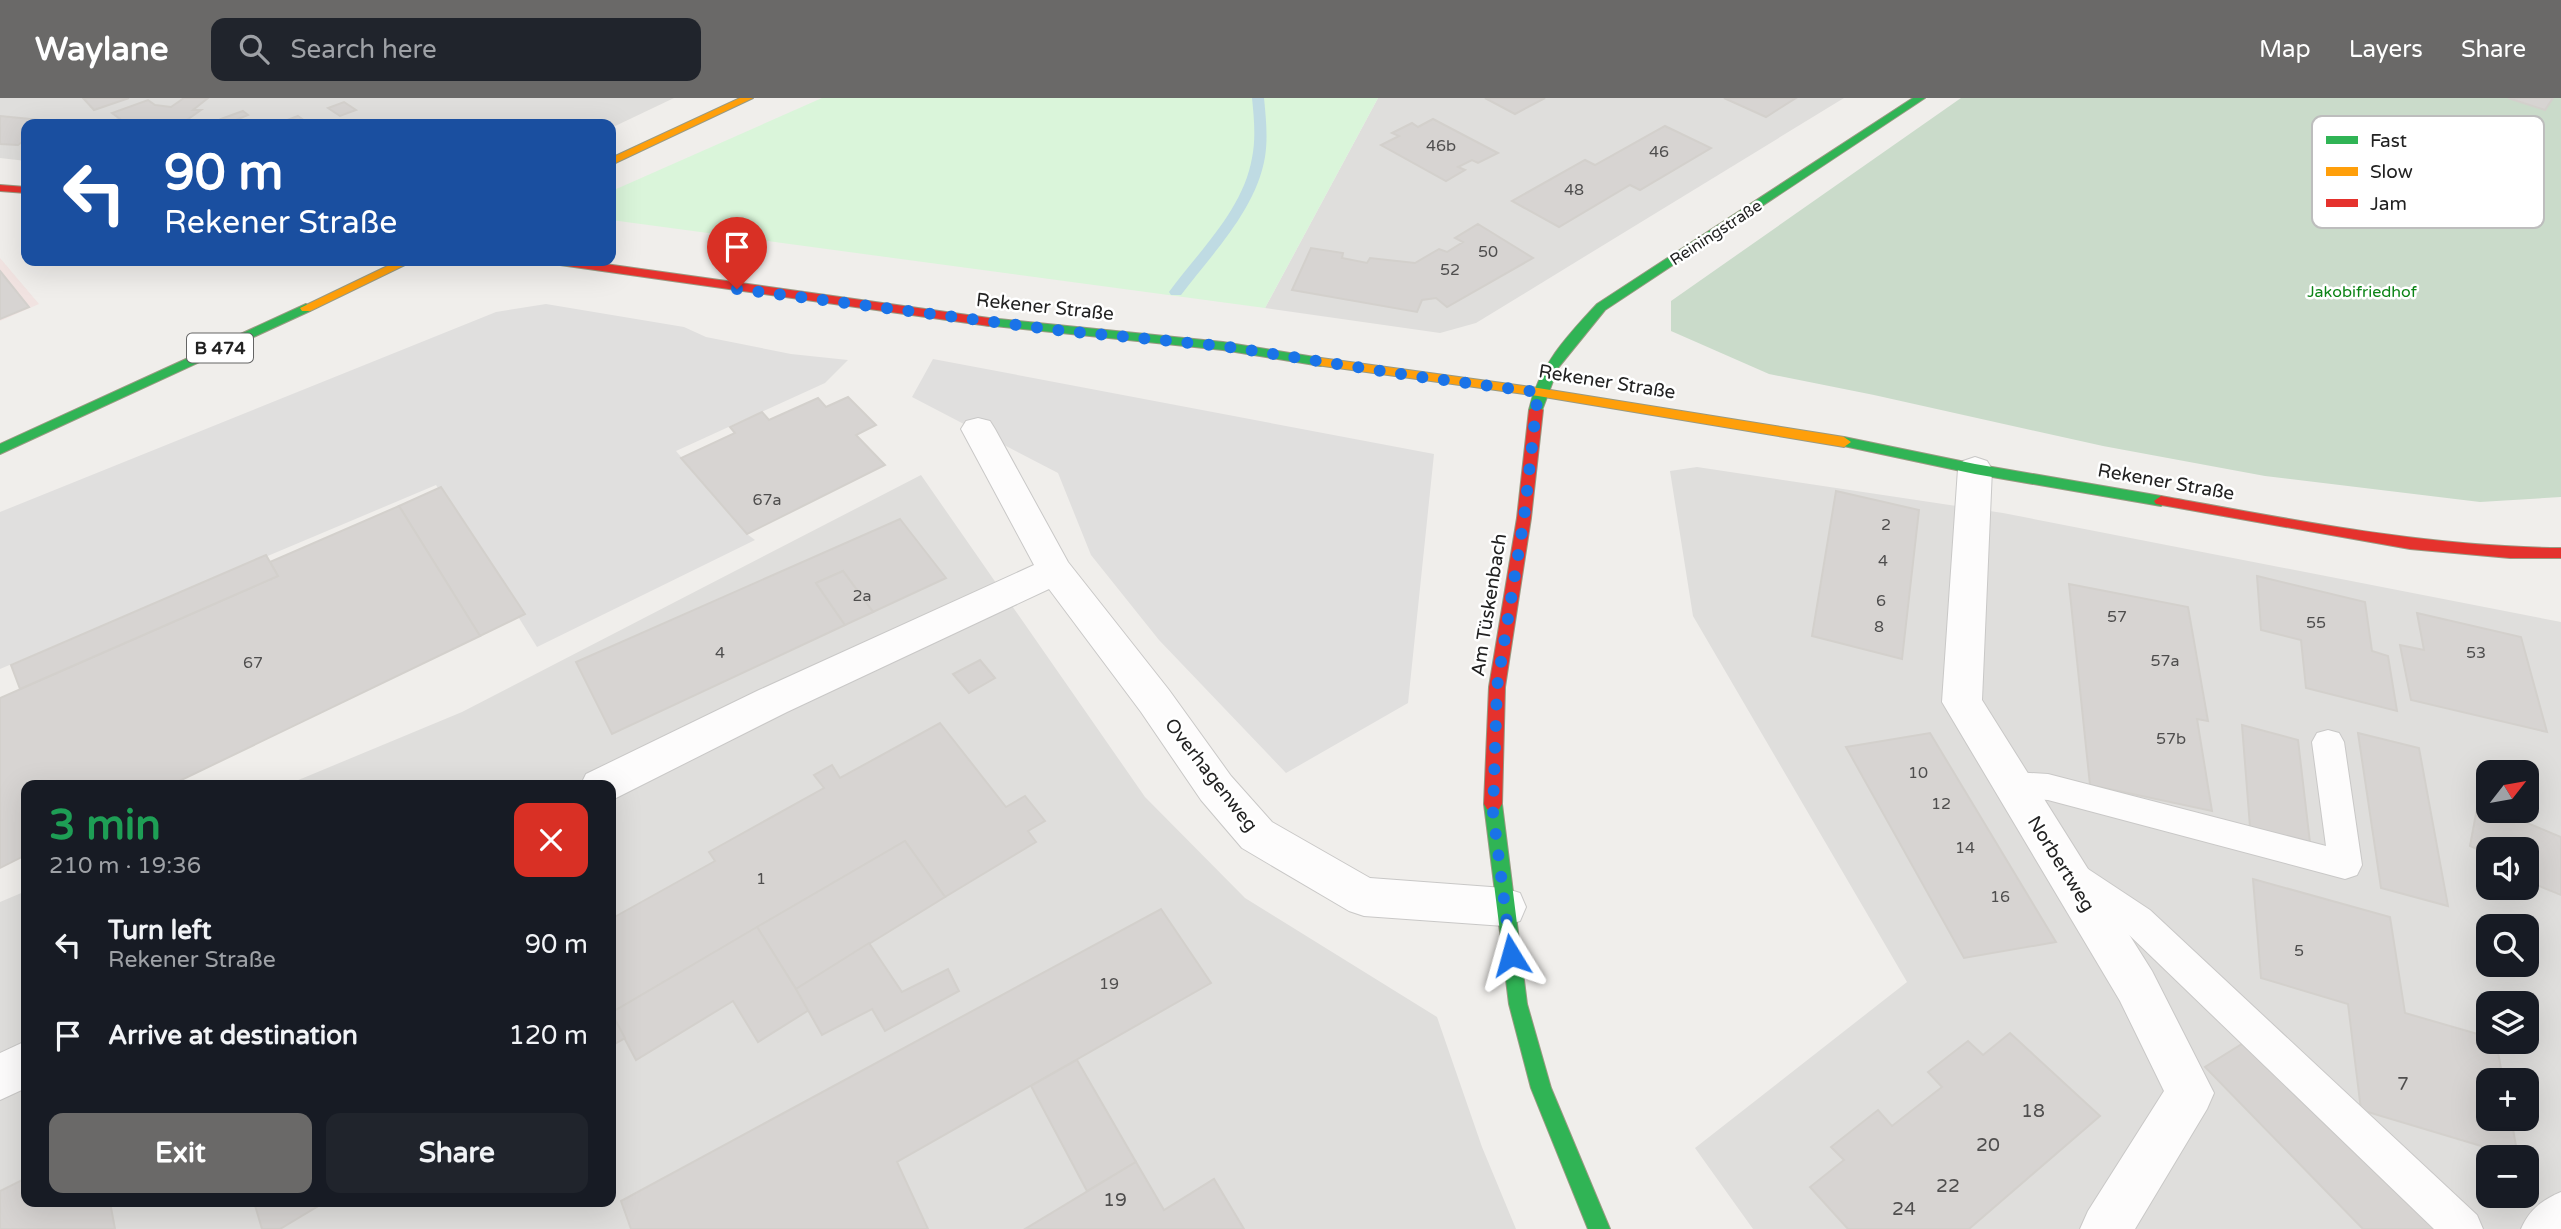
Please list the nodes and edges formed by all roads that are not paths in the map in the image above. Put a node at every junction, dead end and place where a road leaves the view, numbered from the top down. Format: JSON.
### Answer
{"nodes":[{"id":1,"x":748,"y":98,"type":"edge"},
{"id":2,"x":1920,"y":98,"type":"edge"},
{"id":3,"x":616,"y":160,"type":"edge"},
{"id":4,"x":0,"y":188,"type":"edge"},
{"id":5,"x":21,"y":190,"type":"edge"},
{"id":6,"x":396,"y":266,"type":"edge"},
{"id":7,"x":594,"y":266,"type":"edge"},
{"id":8,"x":1538,"y":392,"type":"junction"},
{"id":9,"x":978,"y":429,"type":"dead end"},
{"id":10,"x":0,"y":449,"type":"edge"},
{"id":11,"x":1975,"y":469,"type":"junction"},
{"id":12,"x":2561,"y":553,"type":"edge"},
{"id":13,"x":1055,"y":571,"type":"junction"},
{"id":14,"x":2328,"y":742,"type":"dead end"},
{"id":15,"x":613,"y":780,"type":"edge"},
{"id":16,"x":2012,"y":785,"type":"junction"},
{"id":17,"x":2067,"y":873,"type":"junction"},
{"id":18,"x":1504,"y":907,"type":"junction"},
{"id":19,"x":21,"y":1067,"type":"edge"},
{"id":20,"x":0,"y":1077,"type":"edge"},
{"id":21,"x":2561,"y":1212,"type":"edge"},
{"id":22,"x":1599,"y":1229,"type":"edge"},
{"id":23,"x":2106,"y":1229,"type":"edge"},
{"id":24,"x":2463,"y":1229,"type":"edge"},
{"id":25,"x":2541,"y":1229,"type":"edge"}],
"edges":[{"from":1,"to":3,"type":"street"},
{"from":2,"to":8,"type":"street","name":"Reiningstraße"},
{"from":4,"to":5,"type":"street"},
{"from":6,"to":10,"type":"street","number":"B 474"},
{"from":7,"to":8,"type":"street","name":"Rekener Straße"},
{"from":8,"to":11,"type":"street","name":"Rekener Straße"},
{"from":8,"to":18,"type":"street","name":"Am Tüskenbach"},
{"from":9,"to":13,"type":"street","name":"Overhagenweg"},
{"from":11,"to":12,"type":"street","name":"Rekener Straße"},
{"from":11,"to":16,"type":"street","name":"Norbertweg"},
{"from":13,"to":15,"type":"street"},
{"from":13,"to":18,"type":"street","name":"Overhagenweg"},
{"from":14,"to":16,"type":"lane"},
{"from":16,"to":17,"type":"street","name":"Norbertweg"},
{"from":17,"to":23,"type":"street","name":"Norbertweg"},
{"from":17,"to":24,"type":"lane"},
{"from":18,"to":22,"type":"street","name":"Am Tüskenbach"},
{"from":19,"to":20,"type":"street"},
{"from":21,"to":25,"type":"lane"}]}
